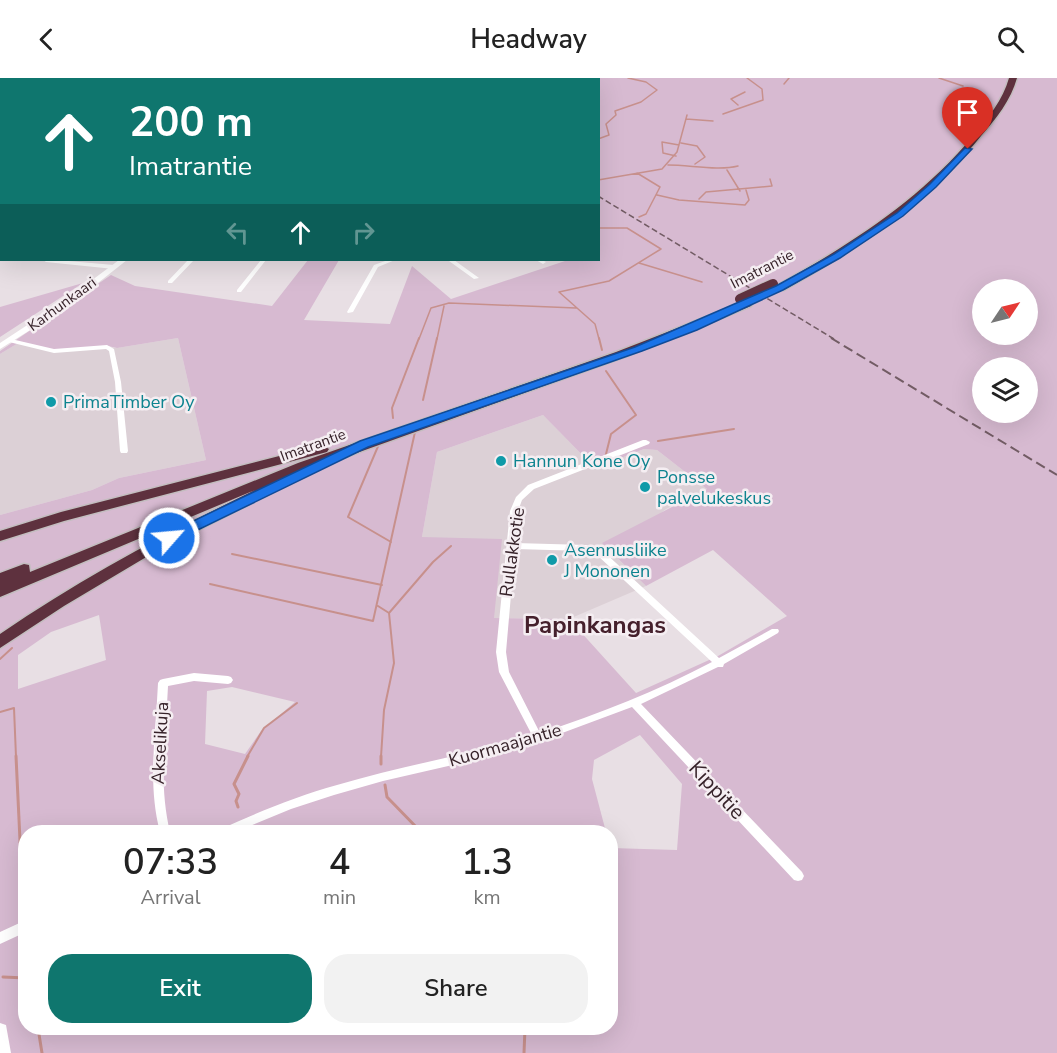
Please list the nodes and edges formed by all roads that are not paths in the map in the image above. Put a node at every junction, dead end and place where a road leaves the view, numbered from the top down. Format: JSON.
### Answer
{"nodes":[{"id":1,"x":1006,"y":78,"type":"edge"},
{"id":2,"x":1013,"y":78,"type":"edge"},
{"id":3,"x":73,"y":261,"type":"edge"},
{"id":4,"x":122,"y":261,"type":"edge"},
{"id":5,"x":189,"y":261,"type":"edge"},
{"id":6,"x":262,"y":261,"type":"edge"},
{"id":7,"x":389,"y":261,"type":"edge"},
{"id":8,"x":452,"y":261,"type":"edge"},
{"id":9,"x":114,"y":267,"type":"junction"},
{"id":10,"x":476,"y":278,"type":"dead end"},
{"id":11,"x":170,"y":282,"type":"dead end"},
{"id":12,"x":776,"y":286,"type":"junction"},
{"id":13,"x":239,"y":291,"type":"dead end"},
{"id":14,"x":744,"y":302,"type":"junction"},
{"id":15,"x":350,"y":312,"type":"dead end"},
{"id":16,"x":11,"y":341,"type":"junction"},
{"id":17,"x":0,"y":347,"type":"edge"},
{"id":18,"x":646,"y":442,"type":"dead end"},
{"id":19,"x":364,"y":444,"type":"junction"},
{"id":20,"x":322,"y":449,"type":"junction"},
{"id":21,"x":124,"y":451,"type":"dead end"},
{"id":22,"x":0,"y":536,"type":"edge"},
{"id":23,"x":510,"y":546,"type":"junction"},
{"id":24,"x":0,"y":579,"type":"edge"},
{"id":25,"x":0,"y":591,"type":"edge"},
{"id":26,"x":775,"y":632,"type":"dead end"},
{"id":27,"x":0,"y":642,"type":"edge"},
{"id":28,"x":720,"y":664,"type":"junction"},
{"id":29,"x":228,"y":680,"type":"dead end"},
{"id":30,"x":635,"y":704,"type":"junction"},
{"id":31,"x":538,"y":738,"type":"junction"},
{"id":32,"x":163,"y":825,"type":"edge"},
{"id":33,"x":242,"y":825,"type":"edge"},
{"id":34,"x":798,"y":876,"type":"dead end"},
{"id":35,"x":18,"y":930,"type":"edge"},
{"id":36,"x":0,"y":938,"type":"edge"},
{"id":37,"x":0,"y":1031,"type":"edge"},
{"id":38,"x":3,"y":1053,"type":"edge"}],
"edges":[{"from":1,"to":12,"type":"highway","name":"Imatrantie"},
{"from":2,"to":12,"type":"highway","name":"Imatrantie"},
{"from":3,"to":9,"type":"street"},
{"from":4,"to":9,"type":"street","name":"Karhunkaari"},
{"from":5,"to":11,"type":"street"},
{"from":6,"to":13,"type":"street"},
{"from":7,"to":15,"type":"street"},
{"from":8,"to":10,"type":"street"},
{"from":9,"to":16,"type":"street","name":"Karhunkaari"},
{"from":12,"to":14,"type":"highway","name":"Imatrantie"},
{"from":14,"to":19,"type":"highway","name":"Imatrantie"},
{"from":14,"to":20,"type":"highway","name":"Imatrantie"},
{"from":16,"to":17,"type":"street","name":"Karhunkaari"},
{"from":16,"to":21,"type":"street"},
{"from":18,"to":23,"type":"street","name":"Rullakkotie"},
{"from":19,"to":25,"type":"highway","name":"Imatrantie"},
{"from":19,"to":27,"type":"highway"},
{"from":20,"to":22,"type":"highway"},
{"from":20,"to":24,"type":"highway","name":"Imatrantie"},
{"from":23,"to":28,"type":"street"},
{"from":23,"to":31,"type":"street","name":"Rullakkotie"},
{"from":26,"to":28,"type":"street","name":"Kuormaajantie"},
{"from":28,"to":30,"type":"street","name":"Kuormaajantie"},
{"from":29,"to":32,"type":"street","name":"Akselikuja"},
{"from":30,"to":31,"type":"street","name":"Kuormaajantie"},
{"from":30,"to":34,"type":"street","name":"Kippitie"},
{"from":31,"to":33,"type":"street","name":"Kuormaajantie"},
{"from":35,"to":36,"type":"street"},
{"from":37,"to":38,"type":"street"}]}
